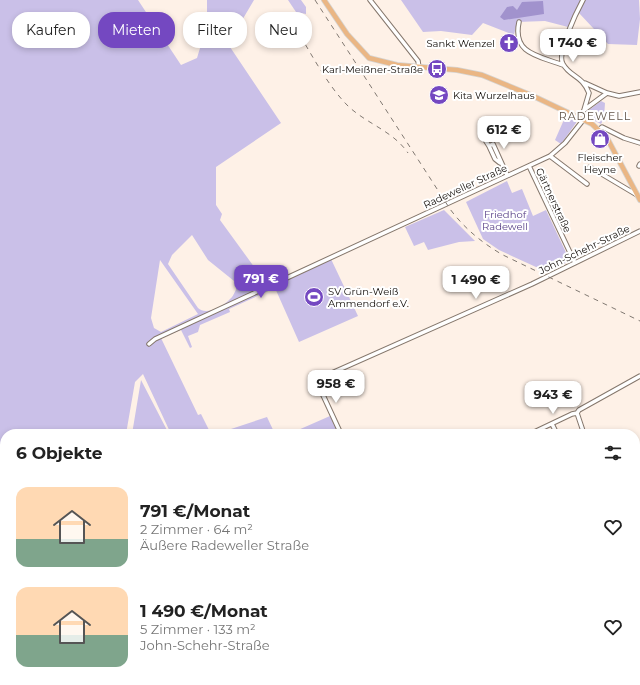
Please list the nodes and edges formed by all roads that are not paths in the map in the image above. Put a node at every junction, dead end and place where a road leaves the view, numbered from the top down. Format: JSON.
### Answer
{"nodes":[{"id":1,"x":324,"y":0,"type":"edge"},
{"id":2,"x":370,"y":0,"type":"edge"},
{"id":3,"x":583,"y":0,"type":"edge"},
{"id":4,"x":519,"y":22,"type":"dead end"},
{"id":5,"x":563,"y":65,"type":"junction"},
{"id":6,"x":419,"y":68,"type":"junction"},
{"id":7,"x":585,"y":83,"type":"junction"},
{"id":8,"x":640,"y":92,"type":"edge"},
{"id":9,"x":607,"y":93,"type":"junction"},
{"id":10,"x":584,"y":110,"type":"junction"},
{"id":11,"x":582,"y":118,"type":"junction"},
{"id":12,"x":599,"y":130,"type":"junction"},
{"id":13,"x":482,"y":135,"type":"dead end"},
{"id":14,"x":640,"y":142,"type":"edge"},
{"id":15,"x":550,"y":156,"type":"junction"},
{"id":16,"x":529,"y":166,"type":"junction"},
{"id":17,"x":590,"y":167,"type":"dead end"},
{"id":18,"x":507,"y":176,"type":"junction"},
{"id":19,"x":587,"y":184,"type":"dead end"},
{"id":20,"x":637,"y":195,"type":"junction"},
{"id":21,"x":640,"y":200,"type":"edge"},
{"id":22,"x":640,"y":231,"type":"edge"},
{"id":23,"x":575,"y":263,"type":"junction"},
{"id":24,"x":149,"y":344,"type":"dead end"},
{"id":25,"x":640,"y":376,"type":"edge"},
{"id":26,"x":577,"y":413,"type":"junction"},
{"id":27,"x":552,"y":424,"type":"junction"},
{"id":28,"x":339,"y":429,"type":"edge"},
{"id":29,"x":541,"y":429,"type":"edge"},
{"id":30,"x":554,"y":429,"type":"edge"},
{"id":31,"x":582,"y":429,"type":"edge"}],
"edges":[{"from":1,"to":6,"type":"main road"},
{"from":2,"to":6,"type":"street"},
{"from":3,"to":5,"type":"street"},
{"from":4,"to":5,"type":"street"},
{"from":5,"to":7,"type":"street"},
{"from":6,"to":11,"type":"main road"},
{"from":7,"to":9,"type":"street"},
{"from":7,"to":10,"type":"street"},
{"from":8,"to":9,"type":"street"},
{"from":9,"to":10,"type":"street"},
{"from":10,"to":11,"type":"street","name":"Radeweller Straße"},
{"from":11,"to":12,"type":"main road"},
{"from":11,"to":15,"type":"street","name":"Radeweller Straße"},
{"from":12,"to":14,"type":"street"},
{"from":12,"to":20,"type":"main road"},
{"from":13,"to":18,"type":"street"},
{"from":15,"to":16,"type":"street","name":"Radeweller Straße"},
{"from":15,"to":19,"type":"street"},
{"from":16,"to":18,"type":"street","name":"Radeweller Straße"},
{"from":16,"to":23,"type":"street","name":"Gärtnerstraße"},
{"from":17,"to":20,"type":"street"},
{"from":18,"to":24,"type":"street","name":"Radeweller Straße"},
{"from":20,"to":21,"type":"main road"},
{"from":22,"to":23,"type":"street","name":"John-Schehr-Straße"},
{"from":23,"to":28,"type":"street","name":"John-Schehr-Straße"},
{"from":25,"to":26,"type":"street"},
{"from":26,"to":27,"type":"street"},
{"from":26,"to":31,"type":"street"},
{"from":27,"to":29,"type":"street"},
{"from":27,"to":30,"type":"street"}]}
